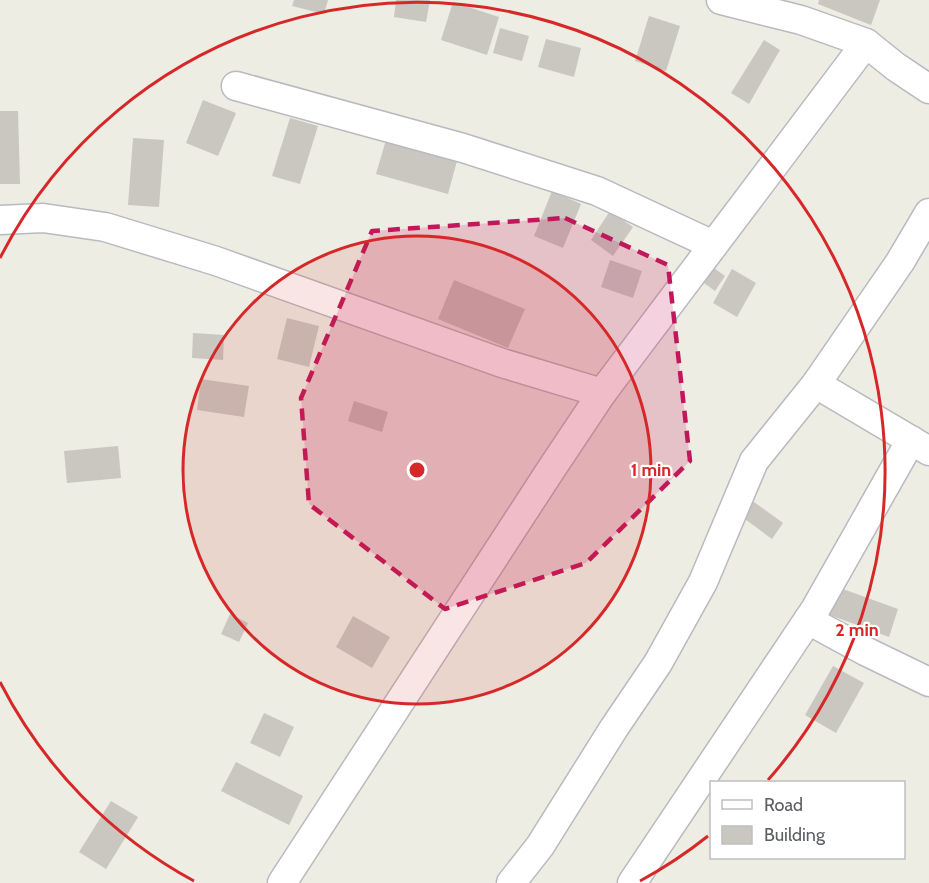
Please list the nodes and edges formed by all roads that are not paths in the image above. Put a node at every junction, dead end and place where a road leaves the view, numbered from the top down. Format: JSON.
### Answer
{"nodes":[{"id":1,"x":721,"y":0,"type":"edge"},
{"id":2,"x":866,"y":43,"type":"junction"},
{"id":3,"x":236,"y":86,"type":"dead end"},
{"id":4,"x":929,"y":89,"type":"edge"},
{"id":5,"x":929,"y":213,"type":"edge"},
{"id":6,"x":0,"y":220,"type":"edge"},
{"id":7,"x":713,"y":245,"type":"junction"},
{"id":8,"x":816,"y":384,"type":"junction"},
{"id":9,"x":602,"y":393,"type":"junction"},
{"id":10,"x":920,"y":445,"type":"edge"},
{"id":11,"x":808,"y":620,"type":"junction"},
{"id":12,"x":929,"y":682,"type":"edge"},
{"id":13,"x":282,"y":883,"type":"edge"},
{"id":14,"x":511,"y":883,"type":"edge"},
{"id":15,"x":632,"y":883,"type":"edge"}],
"edges":[{"from":1,"to":2,"type":"street"},
{"from":2,"to":4,"type":"street"},
{"from":2,"to":7,"type":"street"},
{"from":3,"to":7,"type":"street"},
{"from":5,"to":8,"type":"street"},
{"from":6,"to":9,"type":"street"},
{"from":7,"to":9,"type":"street"},
{"from":8,"to":10,"type":"street"},
{"from":8,"to":14,"type":"street"},
{"from":9,"to":13,"type":"street"},
{"from":10,"to":11,"type":"street"},
{"from":11,"to":12,"type":"street"},
{"from":11,"to":15,"type":"street"}]}
